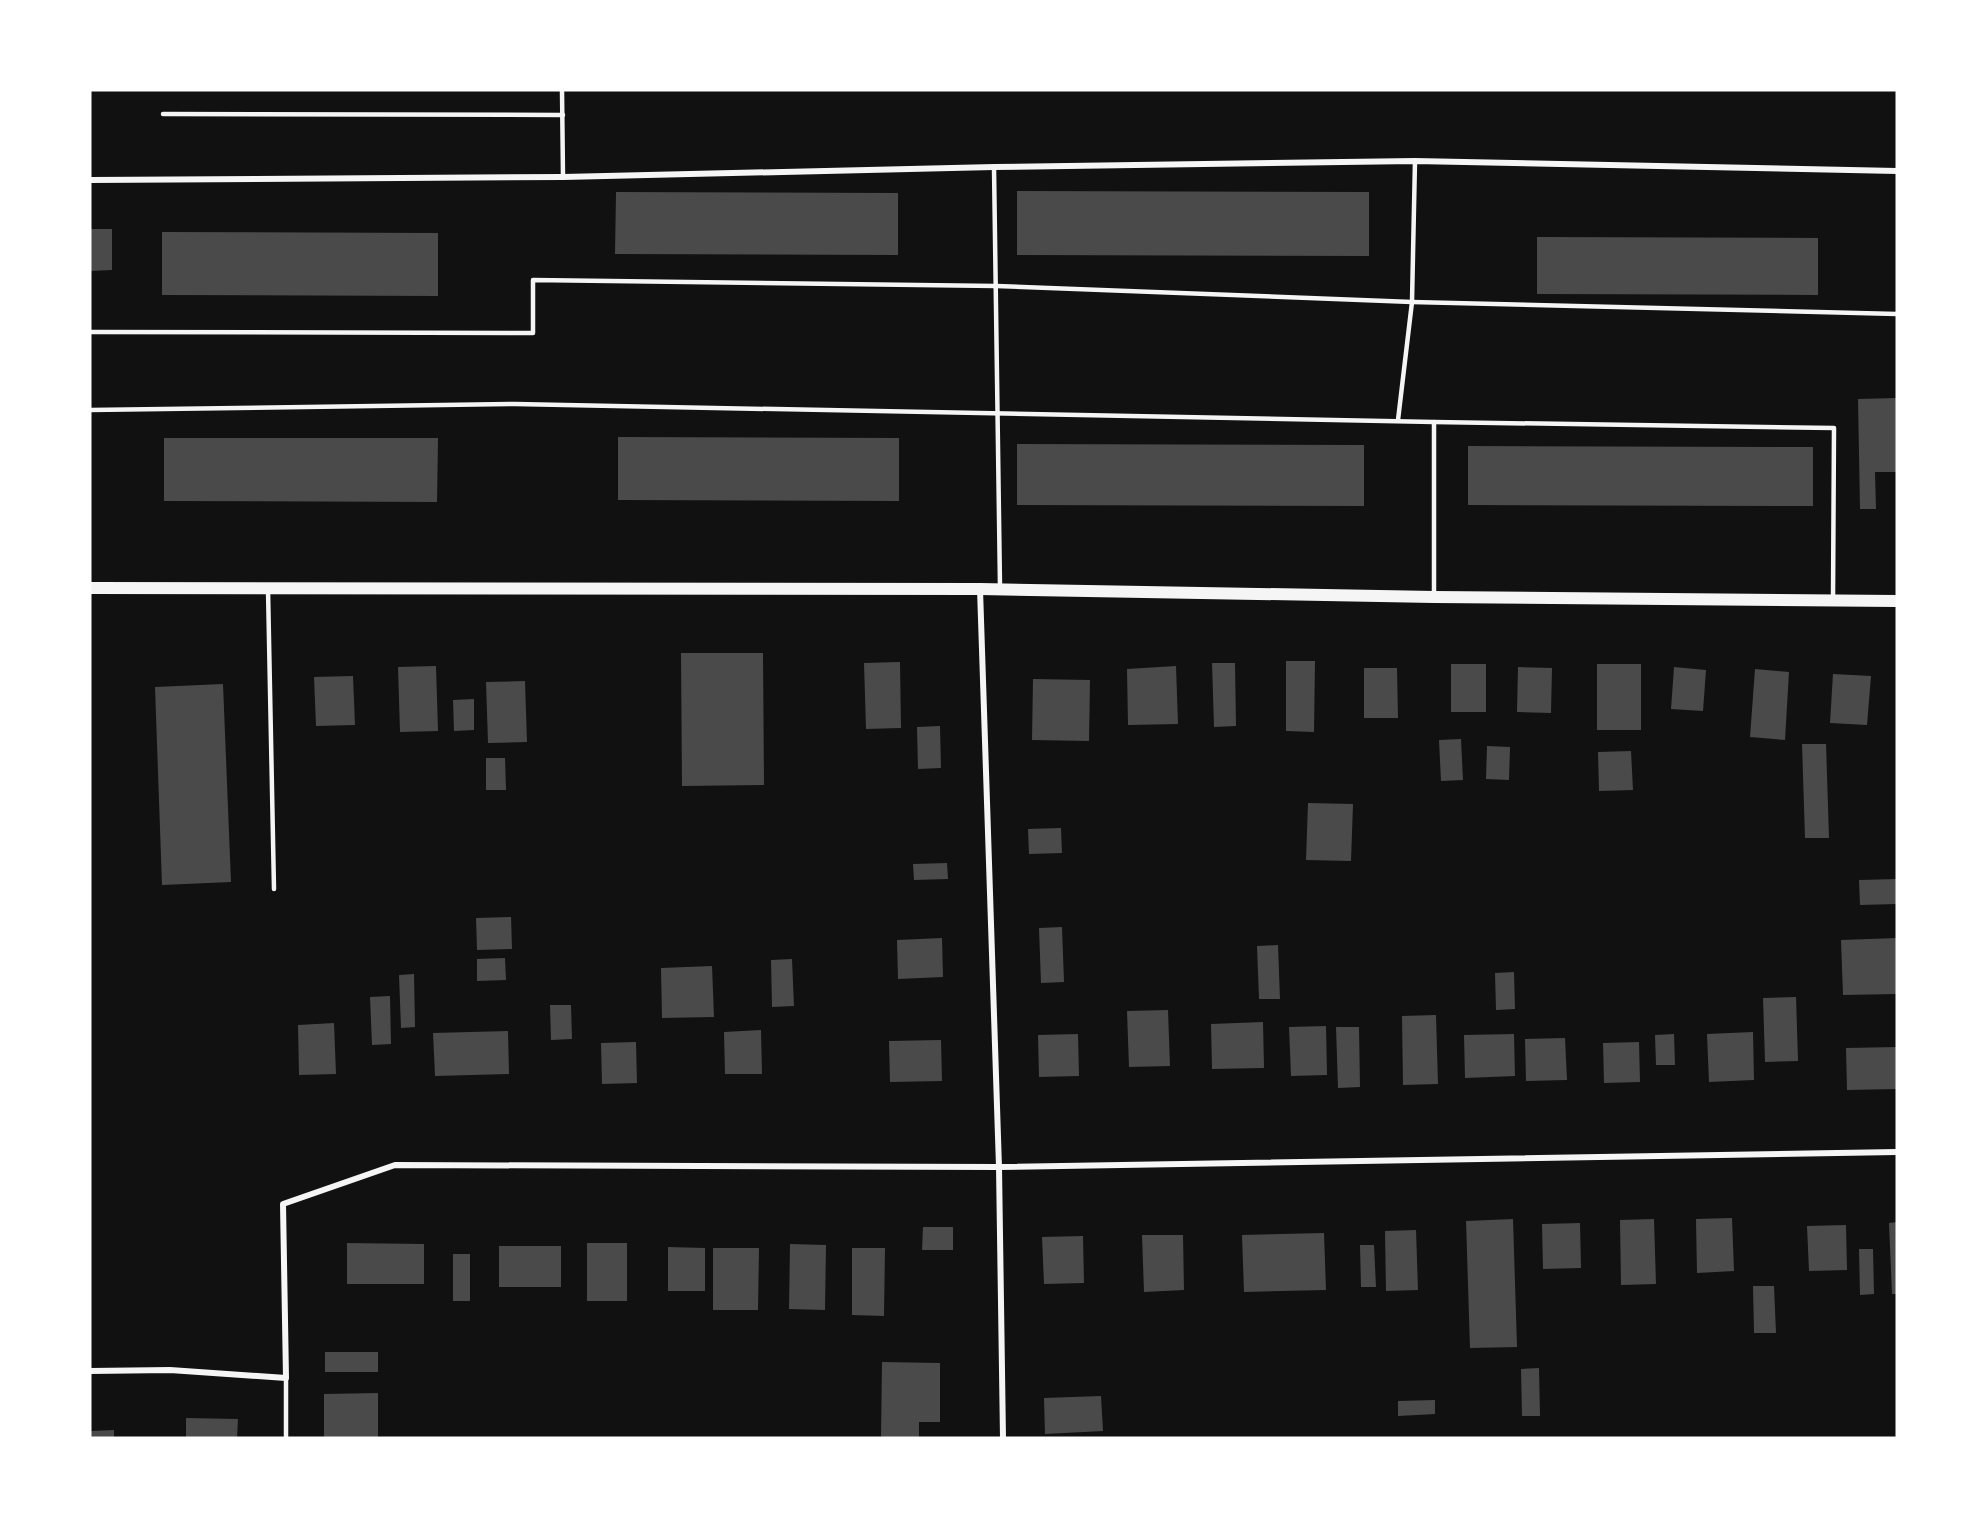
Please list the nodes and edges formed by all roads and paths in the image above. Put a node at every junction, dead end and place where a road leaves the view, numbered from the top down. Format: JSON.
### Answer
{"nodes":[{"id":1,"x":562,"y":90,"type":"edge"},
{"id":2,"x":163,"y":114,"type":"dead end"},
{"id":3,"x":563,"y":115,"type":"junction"},
{"id":4,"x":1415,"y":161,"type":"junction"},
{"id":5,"x":994,"y":167,"type":"junction"},
{"id":6,"x":1897,"y":171,"type":"edge"},
{"id":7,"x":563,"y":177,"type":"junction"},
{"id":8,"x":90,"y":180,"type":"edge"},
{"id":9,"x":996,"y":286,"type":"junction"},
{"id":10,"x":1412,"y":302,"type":"junction"},
{"id":11,"x":1897,"y":314,"type":"edge"},
{"id":12,"x":90,"y":332,"type":"edge"},
{"id":13,"x":90,"y":410,"type":"edge"},
{"id":14,"x":998,"y":413,"type":"junction"},
{"id":15,"x":1398,"y":420,"type":"junction"},
{"id":16,"x":1434,"y":422,"type":"junction"},
{"id":17,"x":90,"y":588,"type":"edge"},
{"id":18,"x":268,"y":588,"type":"junction"},
{"id":19,"x":980,"y":589,"type":"junction"},
{"id":20,"x":1000,"y":589,"type":"junction"},
{"id":21,"x":1434,"y":597,"type":"junction"},
{"id":22,"x":1833,"y":599,"type":"junction"},
{"id":23,"x":1897,"y":601,"type":"edge"},
{"id":24,"x":274,"y":889,"type":"dead end"},
{"id":25,"x":1897,"y":1152,"type":"edge"},
{"id":26,"x":999,"y":1167,"type":"junction"},
{"id":27,"x":90,"y":1371,"type":"edge"},
{"id":28,"x":286,"y":1378,"type":"junction"},
{"id":29,"x":286,"y":1438,"type":"edge"},
{"id":30,"x":1003,"y":1438,"type":"edge"}],
"edges":[{"from":1,"to":3,"type":"lane"},
{"from":2,"to":3,"type":"lane"},
{"from":3,"to":7,"type":"lane"},
{"from":4,"to":5,"type":"street"},
{"from":4,"to":6,"type":"street"},
{"from":4,"to":10,"type":"lane"},
{"from":5,"to":7,"type":"street"},
{"from":5,"to":9,"type":"lane"},
{"from":7,"to":8,"type":"street"},
{"from":9,"to":10,"type":"lane"},
{"from":9,"to":12,"type":"lane"},
{"from":9,"to":14,"type":"lane"},
{"from":10,"to":11,"type":"lane"},
{"from":10,"to":15,"type":"lane"},
{"from":13,"to":14,"type":"lane"},
{"from":14,"to":15,"type":"lane"},
{"from":14,"to":20,"type":"lane"},
{"from":15,"to":16,"type":"lane"},
{"from":16,"to":21,"type":"lane"},
{"from":16,"to":22,"type":"lane"},
{"from":17,"to":18,"type":"main road"},
{"from":18,"to":19,"type":"main road"},
{"from":18,"to":24,"type":"lane"},
{"from":19,"to":20,"type":"main road"},
{"from":19,"to":26,"type":"street"},
{"from":20,"to":21,"type":"main road"},
{"from":21,"to":22,"type":"main road"},
{"from":22,"to":23,"type":"main road"},
{"from":25,"to":26,"type":"street"},
{"from":26,"to":28,"type":"street"},
{"from":26,"to":30,"type":"street"},
{"from":27,"to":28,"type":"street"},
{"from":28,"to":29,"type":"lane"}]}
